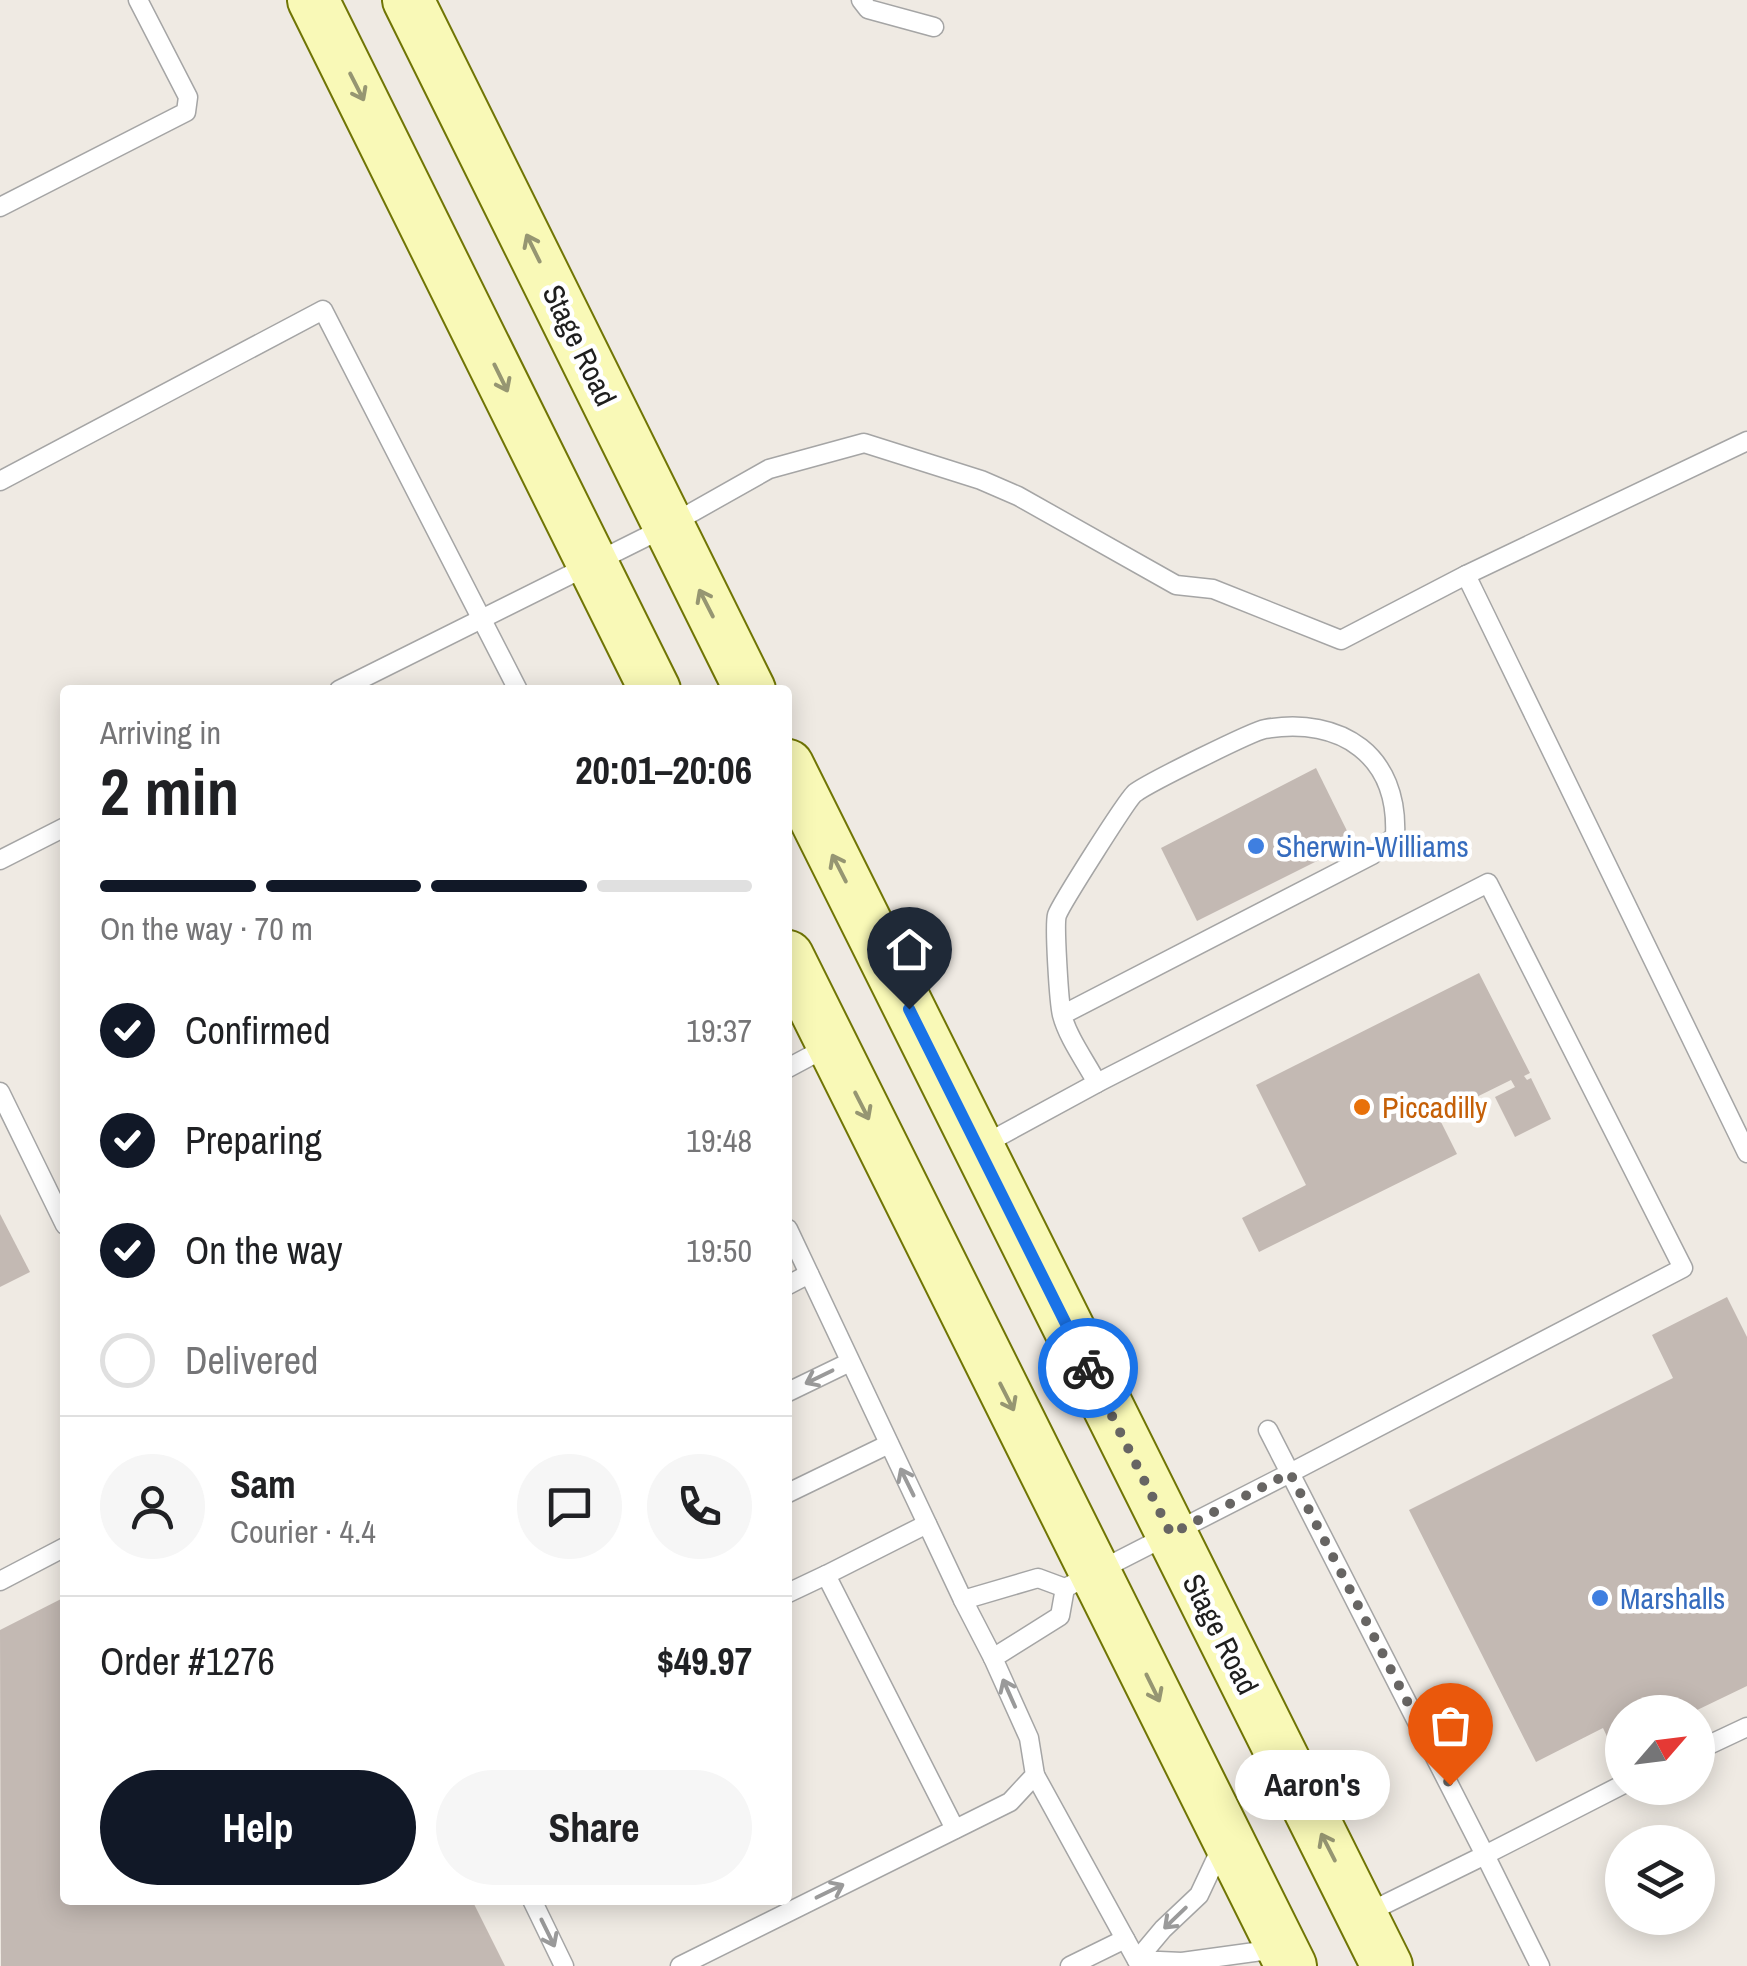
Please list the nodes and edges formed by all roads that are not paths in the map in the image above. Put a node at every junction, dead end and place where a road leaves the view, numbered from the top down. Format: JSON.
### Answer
{"nodes":[{"id":1,"x":138,"y":0,"type":"edge"},
{"id":2,"x":313,"y":0,"type":"edge"},
{"id":3,"x":408,"y":0,"type":"edge"},
{"id":4,"x":861,"y":0,"type":"edge"},
{"id":5,"x":934,"y":26,"type":"dead end"},
{"id":6,"x":3,"y":199,"type":"edge"},
{"id":7,"x":1747,"y":441,"type":"edge"},
{"id":8,"x":0,"y":481,"type":"edge"},
{"id":9,"x":668,"y":526,"type":"junction"},
{"id":10,"x":592,"y":564,"type":"junction"},
{"id":11,"x":1466,"y":575,"type":"junction"},
{"id":12,"x":482,"y":618,"type":"junction"},
{"id":13,"x":349,"y":685,"type":"edge"},
{"id":14,"x":516,"y":685,"type":"edge"},
{"id":15,"x":652,"y":685,"type":"edge"},
{"id":16,"x":748,"y":685,"type":"edge"},
{"id":17,"x":792,"y":774,"type":"edge"},
{"id":18,"x":60,"y":830,"type":"edge"},
{"id":19,"x":0,"y":860,"type":"edge"},
{"id":20,"x":792,"y":964,"type":"edge"},
{"id":21,"x":1062,"y":1015,"type":"junction"},
{"id":22,"x":832,"y":1045,"type":"junction"},
{"id":23,"x":792,"y":1066,"type":"edge"},
{"id":24,"x":1096,"y":1083,"type":"junction"},
{"id":25,"x":0,"y":1092,"type":"edge"},
{"id":26,"x":978,"y":1148,"type":"junction"},
{"id":27,"x":1747,"y":1153,"type":"edge"},
{"id":28,"x":60,"y":1216,"type":"edge"},
{"id":29,"x":792,"y":1238,"type":"edge"},
{"id":30,"x":809,"y":1274,"type":"junction"},
{"id":31,"x":792,"y":1283,"type":"edge"},
{"id":32,"x":850,"y":1362,"type":"junction"},
{"id":33,"x":792,"y":1390,"type":"edge"},
{"id":34,"x":1268,"y":1430,"type":"dead end"},
{"id":35,"x":889,"y":1444,"type":"junction"},
{"id":36,"x":1290,"y":1473,"type":"junction"},
{"id":37,"x":792,"y":1490,"type":"edge"},
{"id":38,"x":928,"y":1524,"type":"junction"},
{"id":39,"x":1171,"y":1534,"type":"junction"},
{"id":40,"x":60,"y":1549,"type":"edge"},
{"id":41,"x":826,"y":1575,"type":"junction"},
{"id":42,"x":0,"y":1580,"type":"edge"},
{"id":43,"x":1080,"y":1581,"type":"junction"},
{"id":44,"x":792,"y":1591,"type":"edge"},
{"id":45,"x":963,"y":1600,"type":"junction"},
{"id":46,"x":992,"y":1658,"type":"junction"},
{"id":47,"x":1747,"y":1726,"type":"edge"},
{"id":48,"x":1715,"y":1742,"type":"edge"},
{"id":49,"x":1036,"y":1775,"type":"junction"},
{"id":50,"x":1605,"y":1794,"type":"edge"},
{"id":51,"x":955,"y":1829,"type":"junction"},
{"id":52,"x":1226,"y":1837,"type":"junction"},
{"id":53,"x":1485,"y":1854,"type":"junction"},
{"id":54,"x":534,"y":1905,"type":"edge"},
{"id":55,"x":1362,"y":1916,"type":"junction"},
{"id":56,"x":1126,"y":1939,"type":"junction"},
{"id":57,"x":1287,"y":1957,"type":"edge"},
{"id":58,"x":1138,"y":1963,"type":"edge"},
{"id":59,"x":564,"y":1966,"type":"edge"},
{"id":60,"x":680,"y":1966,"type":"edge"},
{"id":61,"x":1070,"y":1966,"type":"edge"},
{"id":62,"x":1387,"y":1966,"type":"edge"},
{"id":63,"x":1540,"y":1966,"type":"edge"}],
"edges":[{"from":1,"to":6,"type":"lane"},
{"from":2,"to":10,"type":"main road","one_way":true},
{"from":9,"to":3,"type":"main road","name":"Stage Road","one_way":true},
{"from":4,"to":5,"type":"lane"},
{"from":7,"to":11,"type":"lane"},
{"from":8,"to":12,"type":"lane"},
{"from":9,"to":10,"type":"lane"},
{"from":9,"to":11,"type":"lane"},
{"from":16,"to":9,"type":"main road","name":"Stage Road","one_way":true},
{"from":10,"to":12,"type":"lane"},
{"from":10,"to":15,"type":"main road"},
{"from":11,"to":27,"type":"lane"},
{"from":12,"to":13,"type":"lane"},
{"from":12,"to":14,"type":"lane"},
{"from":26,"to":17,"type":"main road","name":"Stage Road","one_way":true},
{"from":18,"to":19,"type":"lane"},
{"from":20,"to":22,"type":"main road"},
{"from":21,"to":21,"type":"lane"},
{"from":21,"to":24,"type":"lane"},
{"from":22,"to":23,"type":"lane"},
{"from":22,"to":43,"type":"main road","one_way":true},
{"from":24,"to":26,"type":"lane"},
{"from":24,"to":36,"type":"lane"},
{"from":25,"to":28,"type":"lane"},
{"from":26,"to":39,"type":"main road","name":"Stage Road"},
{"from":29,"to":30,"type":"lane"},
{"from":30,"to":31,"type":"lane"},
{"from":30,"to":32,"type":"lane"},
{"from":32,"to":33,"type":"lane","one_way":true},
{"from":32,"to":35,"type":"lane"},
{"from":34,"to":36,"type":"lane"},
{"from":35,"to":37,"type":"lane"},
{"from":38,"to":35,"type":"lane","one_way":true},
{"from":36,"to":39,"type":"lane"},
{"from":36,"to":53,"type":"lane"},
{"from":38,"to":41,"type":"lane"},
{"from":38,"to":45,"type":"lane"},
{"from":39,"to":43,"type":"lane"},
{"from":55,"to":39,"type":"main road","name":"Stage Road","one_way":true},
{"from":40,"to":42,"type":"lane"},
{"from":41,"to":44,"type":"lane"},
{"from":41,"to":51,"type":"lane"},
{"from":43,"to":45,"type":"lane"},
{"from":43,"to":46,"type":"lane"},
{"from":43,"to":52,"type":"main road","one_way":true},
{"from":45,"to":46,"type":"lane"},
{"from":49,"to":46,"type":"lane","one_way":true},
{"from":47,"to":48,"type":"lane"},
{"from":49,"to":51,"type":"lane"},
{"from":49,"to":56,"type":"lane"},
{"from":50,"to":53,"type":"lane"},
{"from":60,"to":51,"type":"lane","one_way":true},
{"from":52,"to":57,"type":"main road"},
{"from":52,"to":58,"type":"lane","one_way":true},
{"from":53,"to":55,"type":"lane"},
{"from":53,"to":63,"type":"lane"},
{"from":54,"to":59,"type":"lane","one_way":true},
{"from":55,"to":62,"type":"main road","name":"Stage Road"},
{"from":56,"to":58,"type":"lane"},
{"from":56,"to":61,"type":"lane"},
{"from":57,"to":58,"type":"lane"}]}
